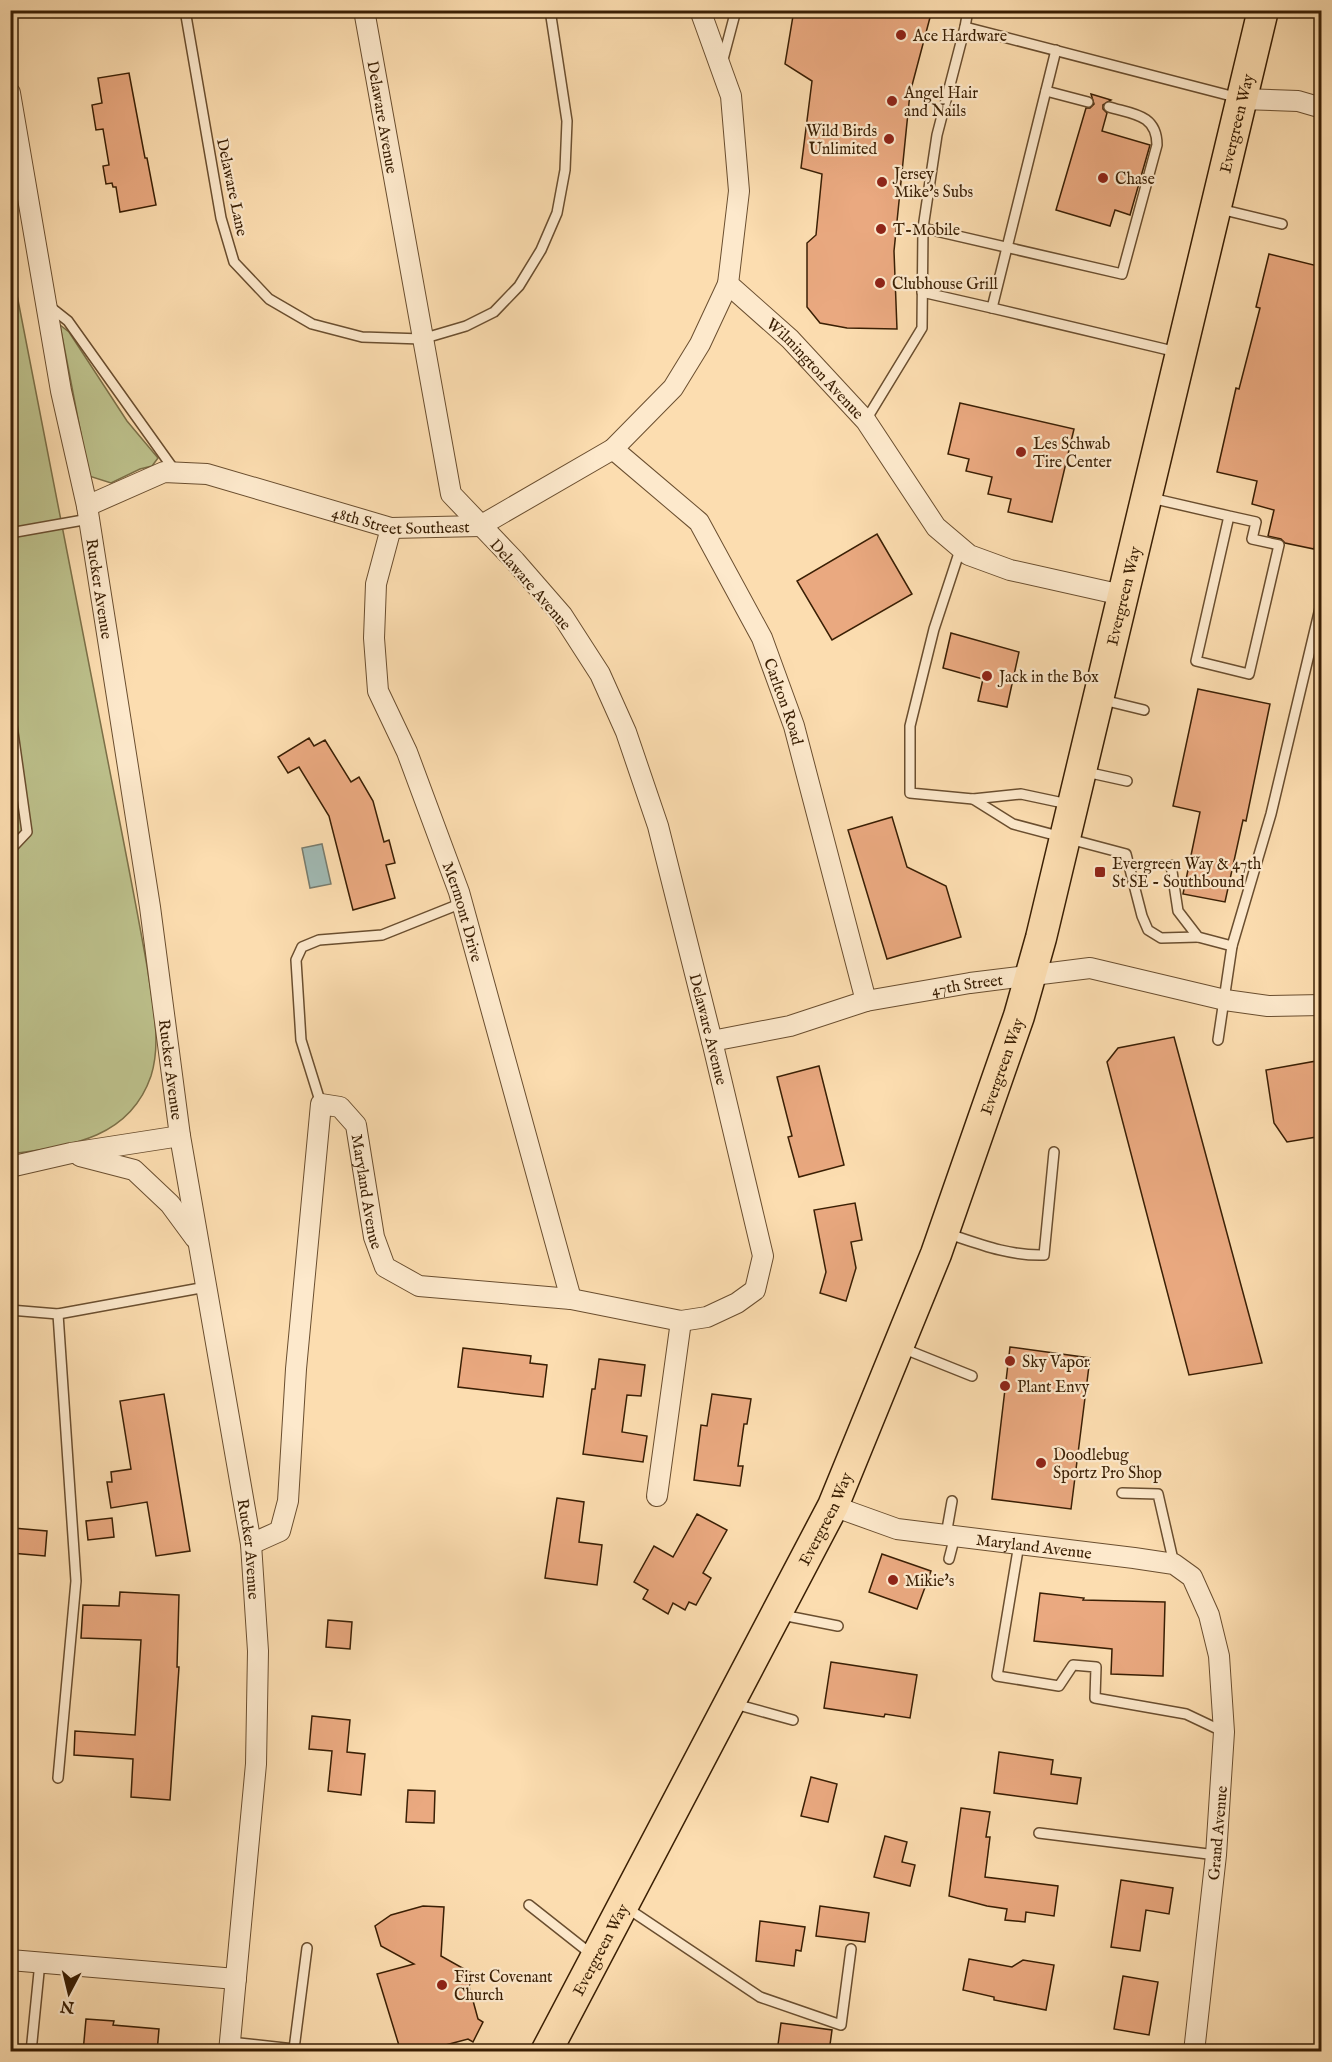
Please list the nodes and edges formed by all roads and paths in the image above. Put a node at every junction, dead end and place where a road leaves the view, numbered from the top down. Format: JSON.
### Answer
{"nodes":[{"id":1,"x":185,"y":10,"type":"edge"},
{"id":2,"x":364,"y":10,"type":"edge"},
{"id":3,"x":550,"y":10,"type":"edge"},
{"id":4,"x":700,"y":10,"type":"edge"},
{"id":5,"x":736,"y":10,"type":"edge"},
{"id":6,"x":968,"y":10,"type":"edge"},
{"id":7,"x":1263,"y":10,"type":"edge"},
{"id":8,"x":965,"y":27,"type":"junction"},
{"id":9,"x":1056,"y":50,"type":"junction"},
{"id":10,"x":721,"y":68,"type":"junction"},
{"id":11,"x":1046,"y":91,"type":"junction"},
{"id":12,"x":10,"y":93,"type":"edge"},
{"id":13,"x":1241,"y":99,"type":"junction"},
{"id":14,"x":1088,"y":102,"type":"dead end"},
{"id":15,"x":1109,"y":107,"type":"dead end"},
{"id":16,"x":1322,"y":108,"type":"edge"},
{"id":17,"x":1215,"y":207,"type":"junction"},
{"id":18,"x":1282,"y":224,"type":"dead end"},
{"id":19,"x":923,"y":228,"type":"junction"},
{"id":20,"x":1007,"y":248,"type":"junction"},
{"id":21,"x":728,"y":284,"type":"junction"},
{"id":22,"x":922,"y":292,"type":"junction"},
{"id":23,"x":46,"y":303,"type":"junction"},
{"id":24,"x":992,"y":308,"type":"junction"},
{"id":25,"x":422,"y":339,"type":"junction"},
{"id":26,"x":1180,"y":353,"type":"junction"},
{"id":27,"x":866,"y":421,"type":"junction"},
{"id":28,"x":613,"y":449,"type":"junction"},
{"id":29,"x":177,"y":473,"type":"junction"},
{"id":30,"x":1146,"y":497,"type":"junction"},
{"id":31,"x":88,"y":513,"type":"junction"},
{"id":32,"x":1229,"y":516,"type":"junction"},
{"id":33,"x":480,"y":526,"type":"junction"},
{"id":34,"x":391,"y":528,"type":"junction"},
{"id":35,"x":10,"y":533,"type":"edge"},
{"id":36,"x":961,"y":547,"type":"junction"},
{"id":37,"x":1122,"y":595,"type":"junction"},
{"id":38,"x":1322,"y":600,"type":"edge"},
{"id":39,"x":1098,"y":698,"type":"junction"},
{"id":40,"x":1144,"y":710,"type":"dead end"},
{"id":41,"x":10,"y":711,"type":"edge"},
{"id":42,"x":1080,"y":771,"type":"junction"},
{"id":43,"x":1127,"y":782,"type":"dead end"},
{"id":44,"x":974,"y":799,"type":"junction"},
{"id":45,"x":1072,"y":804,"type":"junction"},
{"id":46,"x":1064,"y":839,"type":"junction"},
{"id":47,"x":10,"y":850,"type":"edge"},
{"id":48,"x":1171,"y":865,"type":"dead end"},
{"id":49,"x":462,"y":903,"type":"junction"},
{"id":50,"x":1198,"y":937,"type":"junction"},
{"id":51,"x":1232,"y":946,"type":"junction"},
{"id":52,"x":1030,"y":976,"type":"junction"},
{"id":53,"x":1225,"y":1000,"type":"junction"},
{"id":54,"x":866,"y":1002,"type":"junction"},
{"id":55,"x":1322,"y":1005,"type":"edge"},
{"id":56,"x":1218,"y":1040,"type":"dead end"},
{"id":57,"x":712,"y":1041,"type":"junction"},
{"id":58,"x":321,"y":1104,"type":"junction"},
{"id":59,"x":180,"y":1136,"type":"junction"},
{"id":60,"x":1054,"y":1152,"type":"dead end"},
{"id":61,"x":71,"y":1153,"type":"junction"},
{"id":62,"x":10,"y":1167,"type":"edge"},
{"id":63,"x":944,"y":1232,"type":"junction"},
{"id":64,"x":198,"y":1242,"type":"junction"},
{"id":65,"x":763,"y":1256,"type":"joint"},
{"id":66,"x":206,"y":1287,"type":"junction"},
{"id":67,"x":571,"y":1299,"type":"junction"},
{"id":68,"x":10,"y":1310,"type":"edge"},
{"id":69,"x":58,"y":1314,"type":"junction"},
{"id":70,"x":681,"y":1321,"type":"junction"},
{"id":71,"x":899,"y":1346,"type":"junction"},
{"id":72,"x":972,"y":1376,"type":"dead end"},
{"id":73,"x":1122,"y":1493,"type":"dead end"},
{"id":74,"x":657,"y":1496,"type":"dead end"},
{"id":75,"x":952,"y":1501,"type":"dead end"},
{"id":76,"x":833,"y":1506,"type":"junction"},
{"id":77,"x":951,"y":1536,"type":"junction"},
{"id":78,"x":251,"y":1544,"type":"junction"},
{"id":79,"x":1019,"y":1544,"type":"junction"},
{"id":80,"x":949,"y":1559,"type":"dead end"},
{"id":81,"x":1174,"y":1564,"type":"junction"},
{"id":82,"x":777,"y":1614,"type":"junction"},
{"id":83,"x":838,"y":1626,"type":"dead end"},
{"id":84,"x":730,"y":1702,"type":"junction"},
{"id":85,"x":793,"y":1720,"type":"dead end"},
{"id":86,"x":1224,"y":1732,"type":"junction"},
{"id":87,"x":58,"y":1778,"type":"dead end"},
{"id":88,"x":1039,"y":1833,"type":"dead end"},
{"id":89,"x":1216,"y":1855,"type":"junction"},
{"id":90,"x":529,"y":1905,"type":"dead end"},
{"id":91,"x":622,"y":1905,"type":"junction"},
{"id":92,"x":307,"y":1948,"type":"dead end"},
{"id":93,"x":851,"y":1949,"type":"dead end"},
{"id":94,"x":595,"y":1958,"type":"junction"},
{"id":95,"x":10,"y":1960,"type":"edge"},
{"id":96,"x":40,"y":1962,"type":"junction"},
{"id":97,"x":236,"y":1979,"type":"junction"},
{"id":98,"x":230,"y":2047,"type":"edge"},
{"id":99,"x":1056,"y":2050,"type":"dead end"},
{"id":100,"x":31,"y":2052,"type":"edge"},
{"id":101,"x":546,"y":2052,"type":"edge"},
{"id":102,"x":1067,"y":2052,"type":"edge"},
{"id":103,"x":1194,"y":2052,"type":"edge"}],
"edges":[{"from":1,"to":25,"type":"lane","name":"Delaware Lane"},
{"from":2,"to":25,"type":"street","name":"Delaware Avenue"},
{"from":3,"to":25,"type":"lane","name":"Delaware Lane"},
{"from":4,"to":10,"type":"street"},
{"from":5,"to":10,"type":"lane"},
{"from":6,"to":8,"type":"lane"},
{"from":7,"to":13,"type":"main road","name":"Evergreen Way"},
{"from":8,"to":9,"type":"lane"},
{"from":8,"to":19,"type":"lane"},
{"from":9,"to":11,"type":"lane"},
{"from":9,"to":13,"type":"lane"},
{"from":10,"to":21,"type":"street"},
{"from":11,"to":14,"type":"lane"},
{"from":11,"to":20,"type":"lane"},
{"from":12,"to":23,"type":"street","name":"Rucker Avenue"},
{"from":13,"to":16,"type":"street"},
{"from":13,"to":17,"type":"main road","name":"Evergreen Way"},
{"from":15,"to":20,"type":"lane"},
{"from":17,"to":18,"type":"lane"},
{"from":17,"to":26,"type":"main road","name":"Evergreen Way"},
{"from":19,"to":20,"type":"lane"},
{"from":19,"to":22,"type":"lane"},
{"from":20,"to":24,"type":"lane"},
{"from":21,"to":27,"type":"street","name":"Wilmington Avenue"},
{"from":21,"to":28,"type":"street","name":"48th Street Southeast"},
{"from":22,"to":24,"type":"lane"},
{"from":22,"to":27,"type":"lane"},
{"from":23,"to":29,"type":"lane"},
{"from":23,"to":31,"type":"street","name":"Rucker Avenue"},
{"from":24,"to":26,"type":"lane"},
{"from":25,"to":33,"type":"street","name":"Delaware Avenue"},
{"from":26,"to":30,"type":"main road","name":"Evergreen Way"},
{"from":27,"to":36,"type":"street","name":"Wilmington Avenue"},
{"from":28,"to":33,"type":"street","name":"48th Street Southeast"},
{"from":28,"to":54,"type":"street","name":"Carlton Road"},
{"from":29,"to":31,"type":"street","name":"48th Street Southeast"},
{"from":29,"to":34,"type":"street","name":"48th Street Southeast"},
{"from":30,"to":32,"type":"lane"},
{"from":30,"to":37,"type":"main road","name":"Evergreen Way"},
{"from":31,"to":35,"type":"lane"},
{"from":31,"to":59,"type":"street","name":"Rucker Avenue"},
{"from":32,"to":32,"type":"lane"},
{"from":33,"to":34,"type":"street","name":"48th Street Southeast"},
{"from":33,"to":57,"type":"street","name":"Delaware Avenue"},
{"from":34,"to":49,"type":"street","name":"Mermont Drive"},
{"from":36,"to":37,"type":"street","name":"Wilmington Avenue"},
{"from":36,"to":44,"type":"lane"},
{"from":37,"to":39,"type":"main road","name":"Evergreen Way"},
{"from":38,"to":51,"type":"lane"},
{"from":39,"to":40,"type":"lane"},
{"from":39,"to":42,"type":"main road","name":"Evergreen Way"},
{"from":41,"to":47,"type":"lane"},
{"from":42,"to":43,"type":"lane"},
{"from":42,"to":45,"type":"main road","name":"Evergreen Way"},
{"from":44,"to":45,"type":"lane"},
{"from":44,"to":46,"type":"lane"},
{"from":45,"to":46,"type":"main road","name":"Evergreen Way"},
{"from":46,"to":50,"type":"lane"},
{"from":46,"to":52,"type":"main road","name":"Evergreen Way"},
{"from":48,"to":50,"type":"lane"},
{"from":49,"to":58,"type":"lane"},
{"from":49,"to":67,"type":"street","name":"Mermont Drive"},
{"from":50,"to":51,"type":"lane"},
{"from":51,"to":53,"type":"lane"},
{"from":52,"to":53,"type":"street","name":"47th Street"},
{"from":52,"to":54,"type":"street","name":"47th Street"},
{"from":52,"to":63,"type":"main road","name":"Evergreen Way"},
{"from":53,"to":55,"type":"street","name":"47th Street"},
{"from":53,"to":56,"type":"lane"},
{"from":54,"to":57,"type":"street","name":"47th Street"},
{"from":57,"to":65,"type":"street","name":"Delaware Avenue"},
{"from":58,"to":67,"type":"street","name":"Maryland Avenue"},
{"from":58,"to":78,"type":"street"},
{"from":59,"to":61,"type":"street"},
{"from":59,"to":64,"type":"street","name":"Rucker Avenue"},
{"from":60,"to":63,"type":"lane"},
{"from":61,"to":62,"type":"street"},
{"from":61,"to":64,"type":"street"},
{"from":63,"to":71,"type":"main road","name":"Evergreen Way"},
{"from":64,"to":66,"type":"street","name":"Rucker Avenue"},
{"from":65,"to":70,"type":"street","name":"Maryland Avenue"},
{"from":66,"to":69,"type":"lane"},
{"from":66,"to":78,"type":"street","name":"Rucker Avenue"},
{"from":67,"to":70,"type":"street","name":"Maryland Avenue"},
{"from":68,"to":69,"type":"lane"},
{"from":69,"to":87,"type":"lane"},
{"from":70,"to":74,"type":"street"},
{"from":71,"to":72,"type":"lane"},
{"from":71,"to":76,"type":"main road","name":"Evergreen Way"},
{"from":73,"to":81,"type":"lane"},
{"from":75,"to":77,"type":"lane"},
{"from":76,"to":77,"type":"street","name":"Maryland Avenue"},
{"from":76,"to":82,"type":"main road","name":"Evergreen Way"},
{"from":77,"to":79,"type":"street","name":"Maryland Avenue"},
{"from":77,"to":80,"type":"lane"},
{"from":78,"to":97,"type":"street","name":"Rucker Avenue"},
{"from":79,"to":81,"type":"street","name":"Maryland Avenue"},
{"from":79,"to":86,"type":"lane"},
{"from":81,"to":86,"type":"street","name":"Grand Avenue"},
{"from":82,"to":83,"type":"lane"},
{"from":82,"to":84,"type":"main road","name":"Evergreen Way"},
{"from":84,"to":85,"type":"lane"},
{"from":84,"to":91,"type":"main road","name":"Evergreen Way"},
{"from":86,"to":89,"type":"street","name":"Grand Avenue"},
{"from":88,"to":89,"type":"lane"},
{"from":89,"to":103,"type":"street","name":"Grand Avenue"},
{"from":90,"to":94,"type":"lane"},
{"from":91,"to":93,"type":"lane"},
{"from":91,"to":94,"type":"main road","name":"Evergreen Way"},
{"from":92,"to":98,"type":"lane"},
{"from":94,"to":101,"type":"main road","name":"Evergreen Way"},
{"from":95,"to":96,"type":"street"},
{"from":96,"to":97,"type":"street"},
{"from":96,"to":100,"type":"lane"},
{"from":97,"to":98,"type":"street","name":"Rucker Avenue"},
{"from":99,"to":102,"type":"lane"}]}
